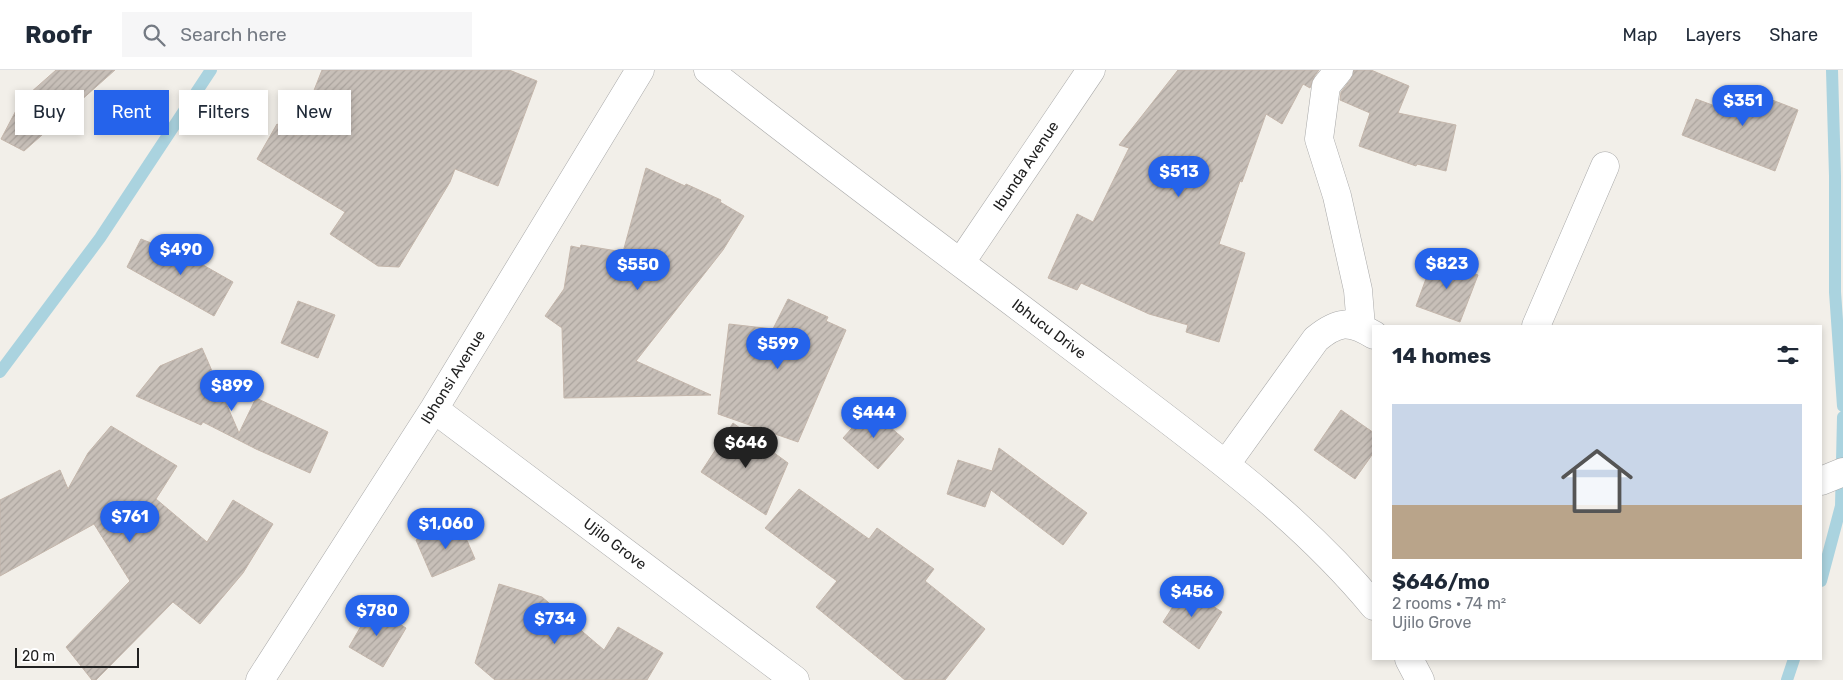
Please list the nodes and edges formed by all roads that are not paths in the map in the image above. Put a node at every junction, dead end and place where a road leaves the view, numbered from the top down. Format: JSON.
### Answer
{"nodes":[{"id":1,"x":640,"y":70,"type":"edge"},
{"id":2,"x":708,"y":70,"type":"edge"},
{"id":3,"x":1091,"y":70,"type":"edge"},
{"id":4,"x":1339,"y":70,"type":"edge"},
{"id":5,"x":1605,"y":166,"type":"dead end"},
{"id":6,"x":961,"y":262,"type":"junction"},
{"id":7,"x":1536,"y":325,"type":"edge"},
{"id":8,"x":1367,"y":331,"type":"edge"},
{"id":9,"x":434,"y":409,"type":"junction"},
{"id":10,"x":1226,"y":464,"type":"junction"},
{"id":11,"x":1843,"y":472,"type":"edge"},
{"id":12,"x":1822,"y":481,"type":"edge"},
{"id":13,"x":1372,"y":604,"type":"edge"},
{"id":14,"x":1409,"y":660,"type":"edge"},
{"id":15,"x":260,"y":680,"type":"edge"},
{"id":16,"x":795,"y":680,"type":"edge"},
{"id":17,"x":1420,"y":680,"type":"edge"}],
"edges":[{"from":1,"to":9,"type":"street","name":"Ibhonsi Avenue"},
{"from":2,"to":6,"type":"street","name":"Ibhucu Drive"},
{"from":3,"to":6,"type":"street","name":"Ibunda Avenue"},
{"from":4,"to":8,"type":"street"},
{"from":5,"to":7,"type":"street"},
{"from":6,"to":10,"type":"street","name":"Ibhucu Drive"},
{"from":8,"to":10,"type":"street"},
{"from":9,"to":15,"type":"street","name":"Ibhonsi Avenue"},
{"from":9,"to":16,"type":"street","name":"Ujilo Grove"},
{"from":10,"to":13,"type":"street","name":"Ibhucu Drive"},
{"from":11,"to":12,"type":"street"},
{"from":14,"to":17,"type":"street"}]}
